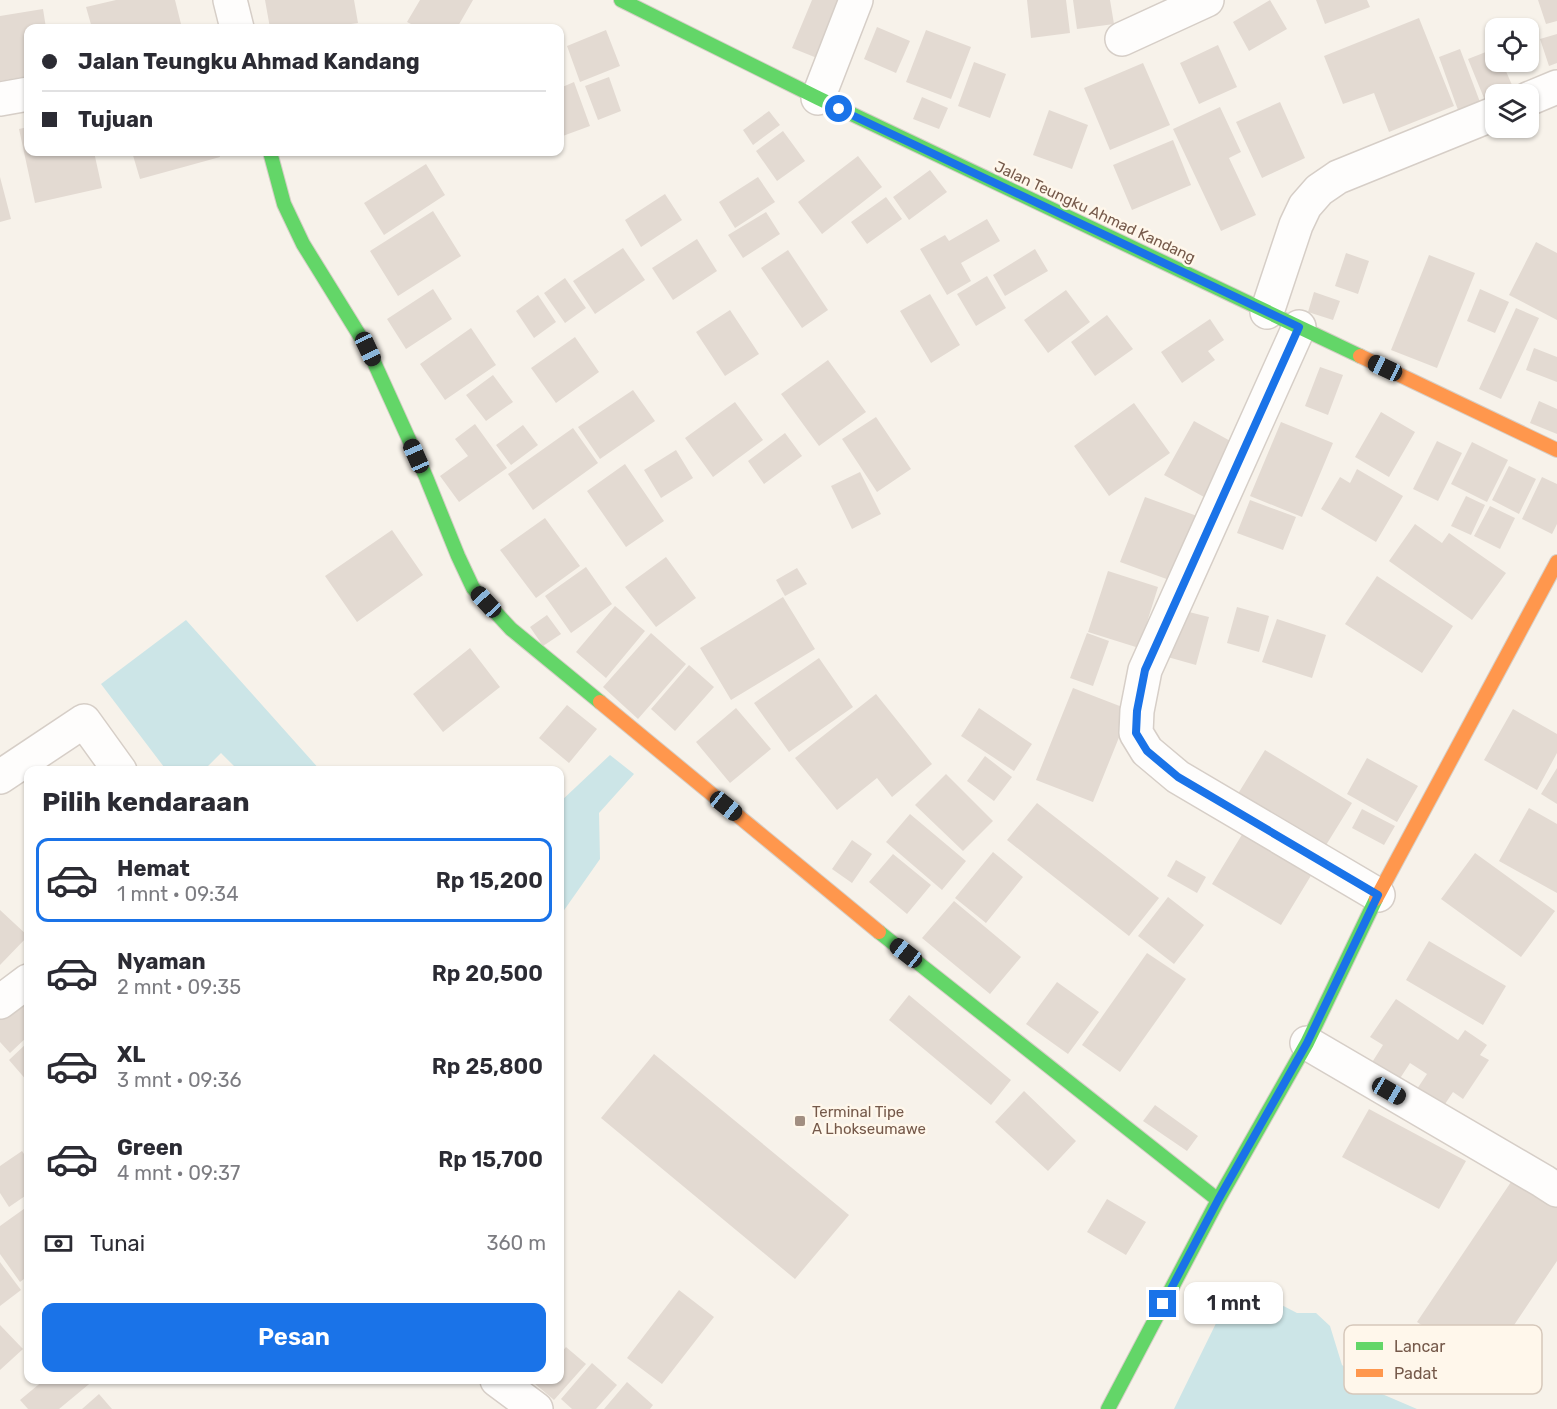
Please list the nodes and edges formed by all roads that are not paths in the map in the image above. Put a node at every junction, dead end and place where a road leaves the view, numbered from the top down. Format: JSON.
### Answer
{"nodes":[{"id":1,"x":230,"y":0,"type":"edge"},
{"id":2,"x":621,"y":0,"type":"edge"},
{"id":3,"x":856,"y":0,"type":"edge"},
{"id":4,"x":1207,"y":0,"type":"edge"},
{"id":5,"x":236,"y":24,"type":"edge"},
{"id":6,"x":1122,"y":39,"type":"dead end"},
{"id":7,"x":1557,"y":87,"type":"edge"},
{"id":8,"x":1539,"y":94,"type":"edge"},
{"id":9,"x":24,"y":95,"type":"edge"},
{"id":10,"x":818,"y":98,"type":"junction"},
{"id":11,"x":0,"y":99,"type":"edge"},
{"id":12,"x":1485,"y":117,"type":"edge"},
{"id":13,"x":271,"y":156,"type":"edge"},
{"id":14,"x":1267,"y":312,"type":"junction"},
{"id":15,"x":1299,"y":327,"type":"junction"},
{"id":16,"x":1557,"y":450,"type":"edge"},
{"id":17,"x":1557,"y":562,"type":"edge"},
{"id":18,"x":116,"y":766,"type":"edge"},
{"id":19,"x":0,"y":777,"type":"edge"},
{"id":20,"x":1378,"y":895,"type":"junction"},
{"id":21,"x":24,"y":984,"type":"edge"},
{"id":22,"x":0,"y":1002,"type":"edge"},
{"id":23,"x":1307,"y":1043,"type":"junction"},
{"id":24,"x":1557,"y":1190,"type":"edge"},
{"id":25,"x":1218,"y":1200,"type":"junction"},
{"id":26,"x":502,"y":1384,"type":"edge"},
{"id":27,"x":536,"y":1409,"type":"edge"},
{"id":28,"x":1108,"y":1409,"type":"edge"}],
"edges":[{"from":1,"to":5,"type":"street"},
{"from":2,"to":10,"type":"street","name":"Jalan Teungku Ahmad Kandang"},
{"from":3,"to":10,"type":"street"},
{"from":4,"to":6,"type":"street"},
{"from":7,"to":8,"type":"street"},
{"from":9,"to":11,"type":"street"},
{"from":10,"to":14,"type":"street","name":"Jalan Teungku Ahmad Kandang"},
{"from":12,"to":14,"type":"street"},
{"from":13,"to":25,"type":"street"},
{"from":14,"to":15,"type":"street","name":"Jalan Teungku Ahmad Kandang"},
{"from":15,"to":16,"type":"street","name":"Jalan Teungku Ahmad Kandang"},
{"from":15,"to":20,"type":"street"},
{"from":17,"to":20,"type":"street"},
{"from":18,"to":19,"type":"street"},
{"from":20,"to":23,"type":"street"},
{"from":21,"to":22,"type":"street"},
{"from":23,"to":24,"type":"street"},
{"from":23,"to":25,"type":"street"},
{"from":25,"to":28,"type":"street"},
{"from":26,"to":27,"type":"street"}]}
